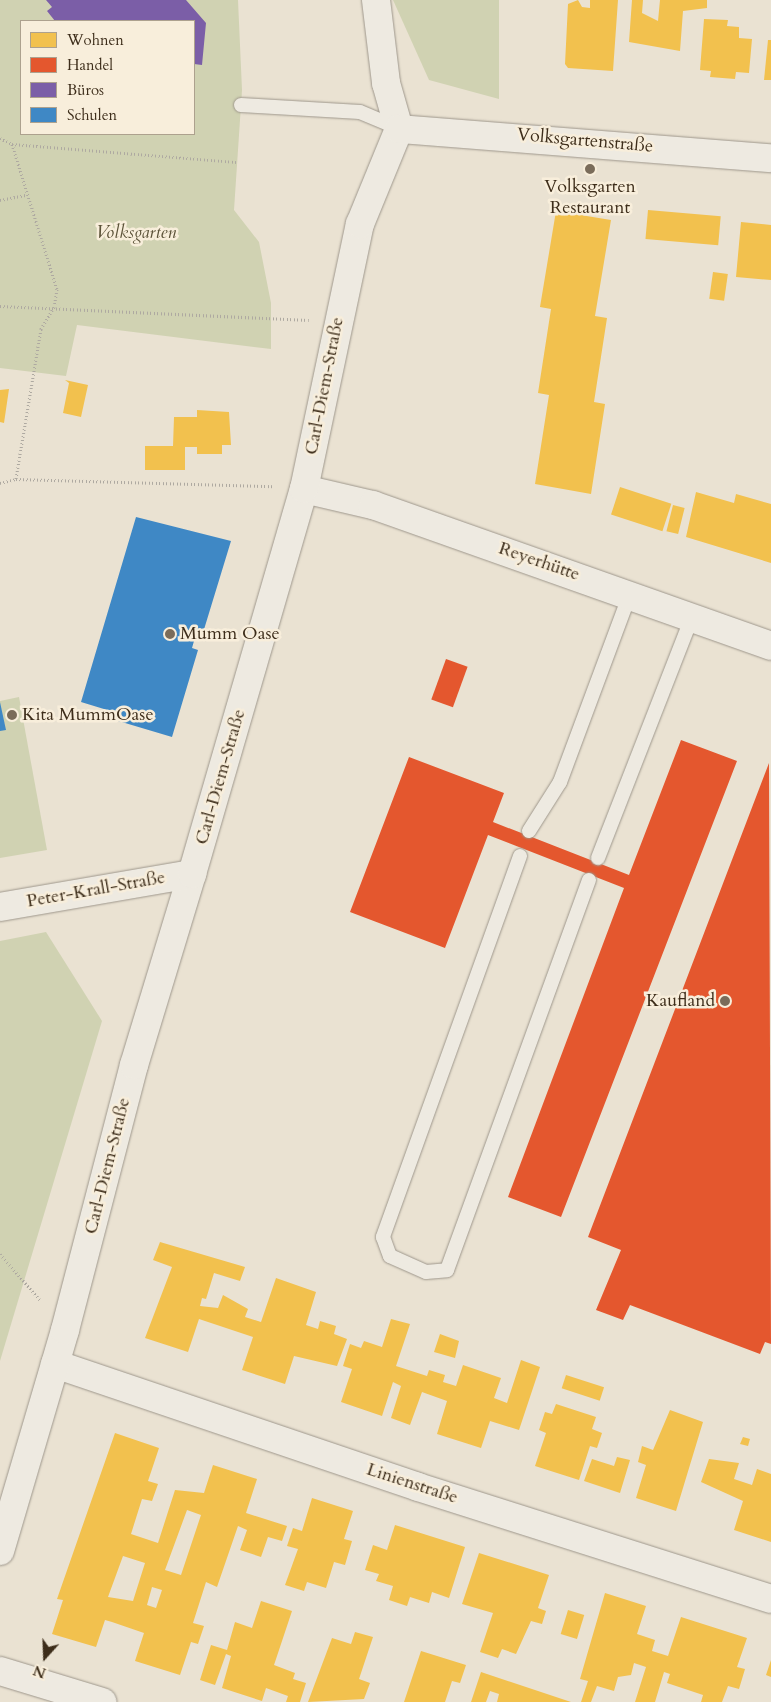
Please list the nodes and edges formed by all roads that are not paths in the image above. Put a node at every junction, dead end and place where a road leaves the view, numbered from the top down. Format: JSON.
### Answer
{"nodes":[{"id":1,"x":376,"y":0,"type":"edge"},
{"id":2,"x":241,"y":105,"type":"dead end"},
{"id":3,"x":399,"y":129,"type":"junction"},
{"id":4,"x":771,"y":158,"type":"edge"},
{"id":5,"x":304,"y":489,"type":"junction"},
{"id":6,"x":630,"y":594,"type":"junction"},
{"id":7,"x":692,"y":617,"type":"junction"},
{"id":8,"x":771,"y":646,"type":"edge"},
{"id":9,"x":529,"y":832,"type":"dead end"},
{"id":10,"x":520,"y":856,"type":"dead end"},
{"id":11,"x":598,"y":858,"type":"dead end"},
{"id":12,"x":192,"y":874,"type":"junction"},
{"id":13,"x":589,"y":880,"type":"dead end"},
{"id":14,"x":0,"y":907,"type":"edge"},
{"id":15,"x":55,"y":1364,"type":"junction"},
{"id":16,"x":0,"y":1550,"type":"edge"},
{"id":17,"x":771,"y":1599,"type":"edge"},
{"id":18,"x":0,"y":1671,"type":"edge"},
{"id":19,"x":102,"y":1702,"type":"edge"}],
"edges":[{"from":1,"to":3,"type":"street"},
{"from":2,"to":3,"type":"lane"},
{"from":3,"to":4,"type":"street","name":"Volksgartenstraße"},
{"from":3,"to":5,"type":"street","name":"Carl-Diem-Straße"},
{"from":5,"to":6,"type":"street","name":"Reyerhütte"},
{"from":5,"to":12,"type":"street","name":"Carl-Diem-Straße"},
{"from":6,"to":7,"type":"street","name":"Reyerhütte"},
{"from":6,"to":9,"type":"lane"},
{"from":7,"to":8,"type":"street","name":"Reyerhütte"},
{"from":7,"to":11,"type":"lane"},
{"from":10,"to":13,"type":"lane"},
{"from":12,"to":14,"type":"street","name":"Peter-Krall-Straße"},
{"from":12,"to":15,"type":"street","name":"Carl-Diem-Straße"},
{"from":15,"to":16,"type":"street","name":"Carl-Diem-Straße"},
{"from":15,"to":17,"type":"street","name":"Linienstraße"},
{"from":18,"to":19,"type":"street"}]}
